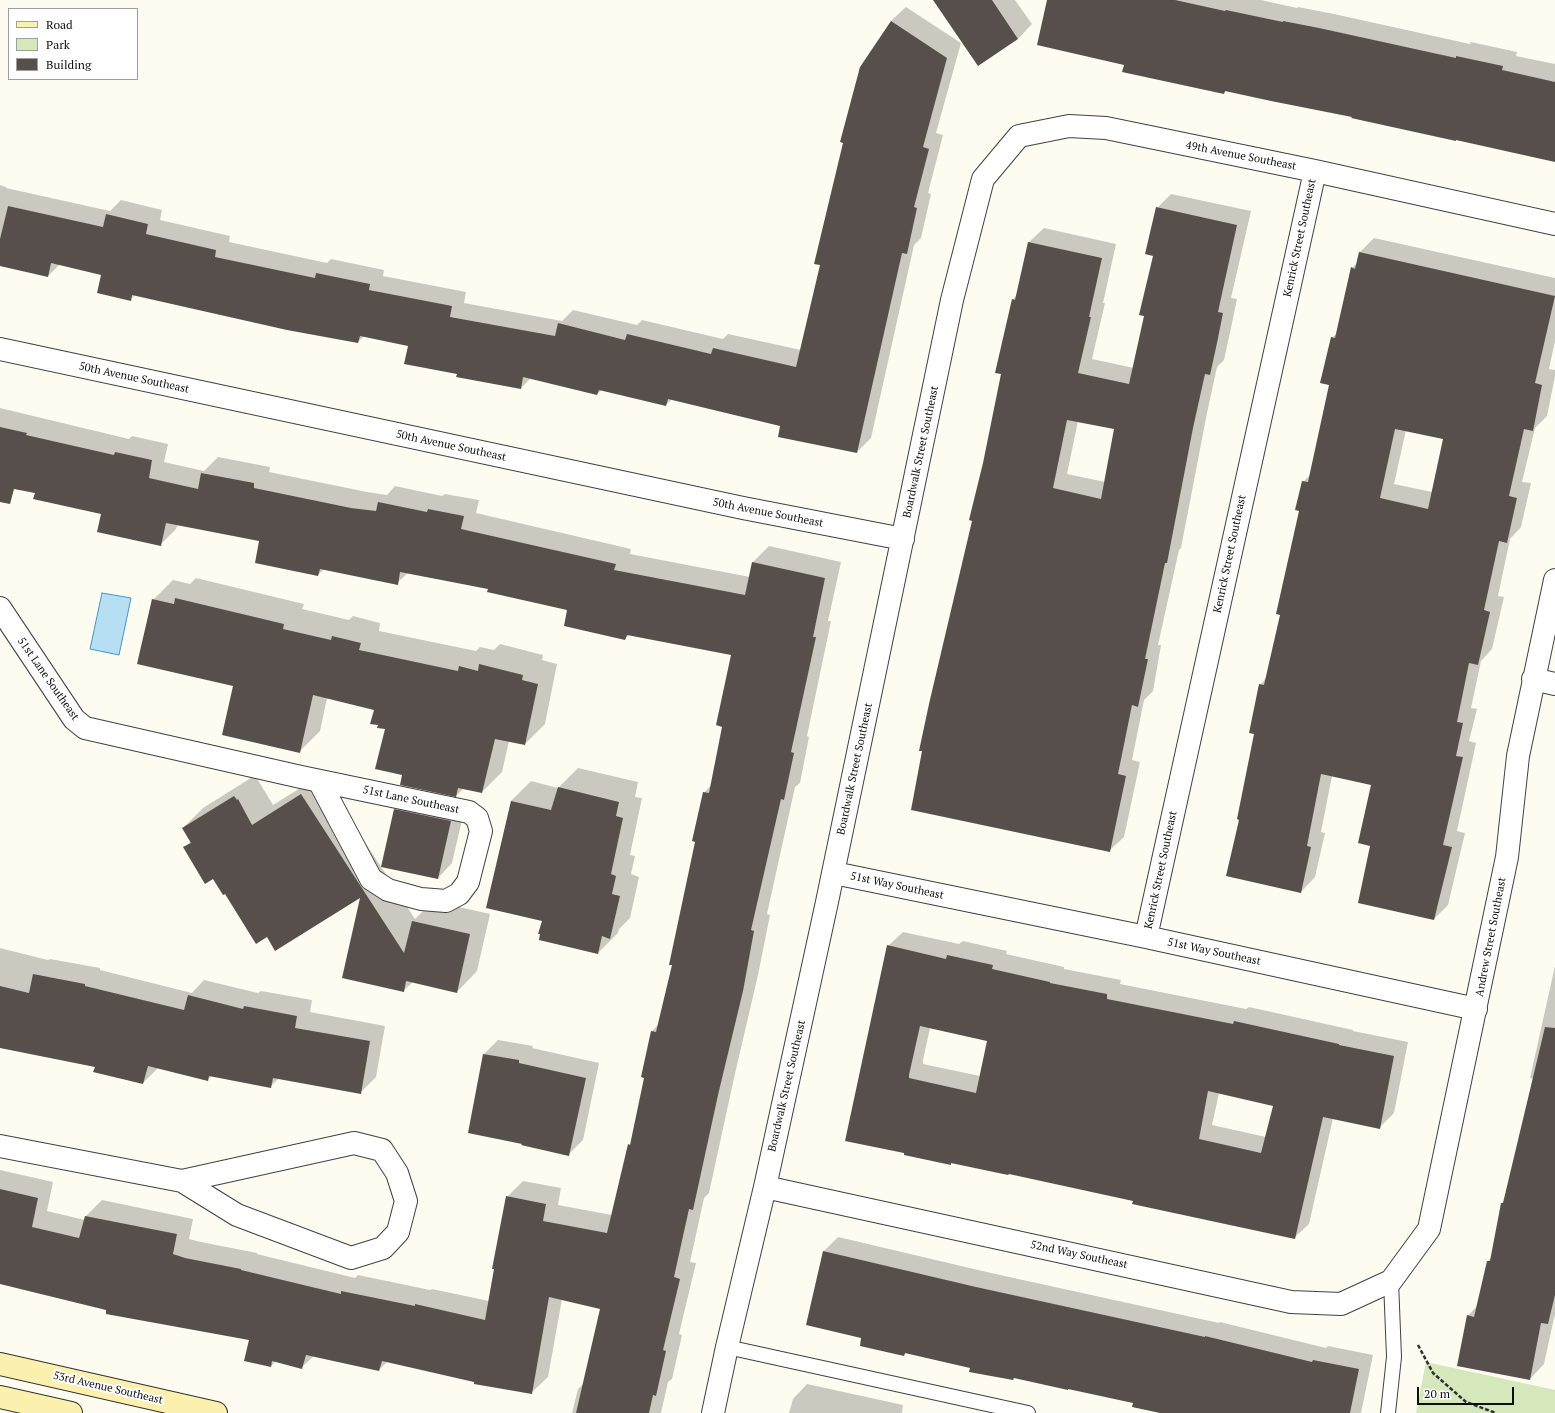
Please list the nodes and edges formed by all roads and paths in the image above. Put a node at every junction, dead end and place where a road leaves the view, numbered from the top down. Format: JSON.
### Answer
{"nodes":[{"id":1,"x":1019,"y":136,"type":"joint"},
{"id":2,"x":1315,"y":171,"type":"junction"},
{"id":3,"x":1555,"y":224,"type":"edge"},
{"id":4,"x":0,"y":349,"type":"edge"},
{"id":5,"x":903,"y":540,"type":"junction"},
{"id":6,"x":1555,"y":580,"type":"edge"},
{"id":7,"x":0,"y":608,"type":"edge"},
{"id":8,"x":1533,"y":679,"type":"junction"},
{"id":9,"x":1555,"y":684,"type":"edge"},
{"id":10,"x":319,"y":781,"type":"junction"},
{"id":11,"x":834,"y":873,"type":"junction"},
{"id":12,"x":1146,"y":937,"type":"junction"},
{"id":13,"x":1476,"y":1009,"type":"junction"},
{"id":14,"x":0,"y":1146,"type":"edge"},
{"id":15,"x":182,"y":1181,"type":"junction"},
{"id":16,"x":765,"y":1187,"type":"junction"},
{"id":17,"x":1391,"y":1281,"type":"junction"},
{"id":18,"x":1417,"y":1342,"type":"dead end"},
{"id":19,"x":727,"y":1347,"type":"junction"},
{"id":20,"x":0,"y":1364,"type":"edge"},
{"id":21,"x":0,"y":1397,"type":"edge"},
{"id":22,"x":71,"y":1413,"type":"edge"},
{"id":23,"x":216,"y":1413,"type":"edge"},
{"id":24,"x":713,"y":1413,"type":"edge"},
{"id":25,"x":1028,"y":1413,"type":"edge"},
{"id":26,"x":1388,"y":1413,"type":"edge"},
{"id":27,"x":1496,"y":1413,"type":"edge"}],
"edges":[{"from":1,"to":2,"type":"street","name":"49th Avenue Southeast"},
{"from":1,"to":5,"type":"street","name":"Boardwalk Street Southeast"},
{"from":2,"to":3,"type":"street","name":"49th Avenue Southeast"},
{"from":2,"to":12,"type":"street","name":"Kenrick Street Southeast"},
{"from":4,"to":5,"type":"street","name":"50th Avenue Southeast"},
{"from":5,"to":11,"type":"street","name":"Boardwalk Street Southeast"},
{"from":6,"to":8,"type":"street","name":"Andrew Street Southeast"},
{"from":7,"to":10,"type":"street","name":"51st Lane Southeast"},
{"from":8,"to":9,"type":"street"},
{"from":8,"to":13,"type":"street","name":"Andrew Street Southeast"},
{"from":10,"to":10,"type":"street","name":"51st Lane Southeast"},
{"from":11,"to":12,"type":"street","name":"51st Way Southeast"},
{"from":11,"to":16,"type":"street","name":"Boardwalk Street Southeast"},
{"from":12,"to":13,"type":"street","name":"51st Way Southeast"},
{"from":13,"to":17,"type":"street","name":"Andrew Street Southeast"},
{"from":14,"to":15,"type":"street"},
{"from":15,"to":15,"type":"street"},
{"from":16,"to":17,"type":"street","name":"52nd Way Southeast"},
{"from":16,"to":19,"type":"street","name":"Boardwalk Street Southeast"},
{"from":17,"to":26,"type":"lane"},
{"from":18,"to":27,"type":"path"},
{"from":19,"to":24,"type":"street","name":"Boardwalk Street Southeast"},
{"from":19,"to":25,"type":"lane"},
{"from":20,"to":23,"type":"street","name":"53rd Avenue Southeast"},
{"from":21,"to":22,"type":"street"}]}
